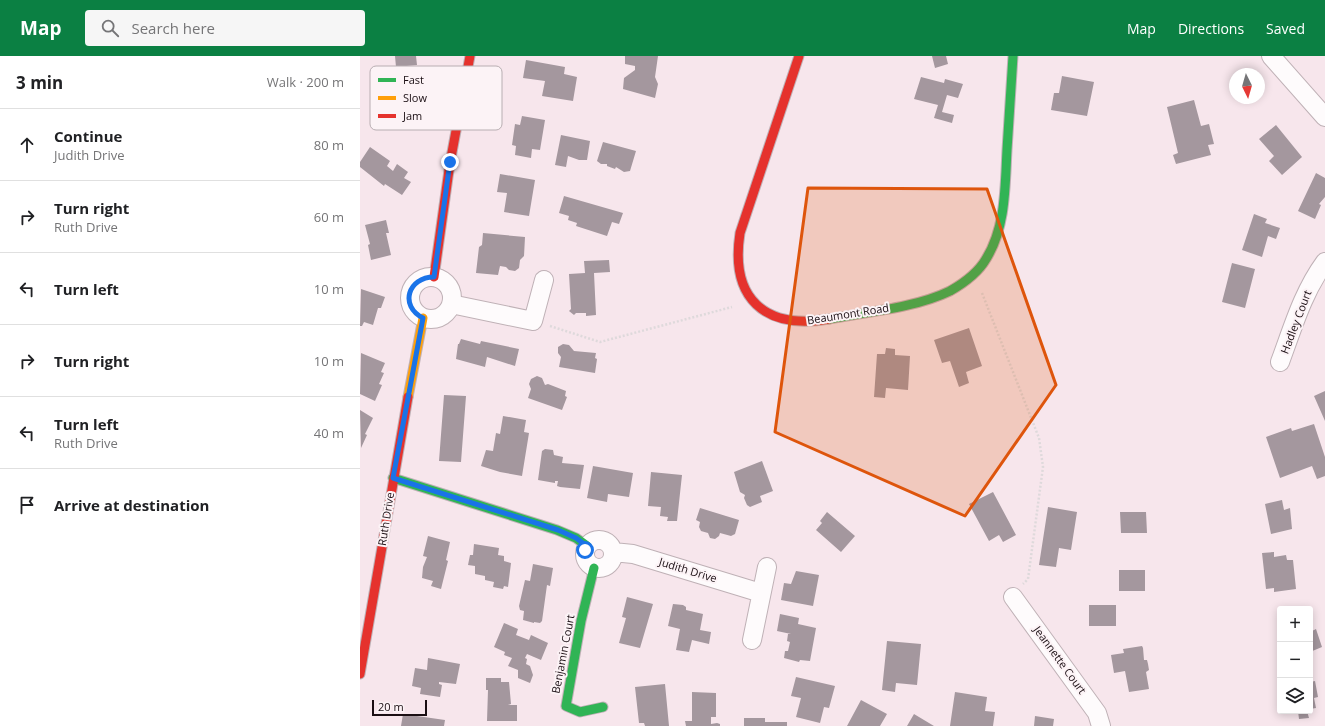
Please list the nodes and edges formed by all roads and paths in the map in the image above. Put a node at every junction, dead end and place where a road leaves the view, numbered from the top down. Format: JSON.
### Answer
{"nodes":[{"id":1,"x":470,"y":56,"type":"edge"},
{"id":2,"x":799,"y":56,"type":"edge"},
{"id":3,"x":1013,"y":56,"type":"edge"},
{"id":4,"x":1272,"y":56,"type":"edge"},
{"id":5,"x":468,"y":66,"type":"edge"},
{"id":6,"x":1325,"y":117,"type":"edge"},
{"id":7,"x":456,"y":130,"type":"edge"},
{"id":8,"x":1325,"y":262,"type":"edge"},
{"id":9,"x":434,"y":277,"type":"junction"},
{"id":10,"x":544,"y":280,"type":"dead end"},
{"id":11,"x":752,"y":301,"type":"junction"},
{"id":12,"x":451,"y":304,"type":"junction"},
{"id":13,"x":988,"y":306,"type":"dead end"},
{"id":14,"x":423,"y":318,"type":"junction"},
{"id":15,"x":533,"y":321,"type":"junction"},
{"id":16,"x":1280,"y":362,"type":"dead end"},
{"id":17,"x":393,"y":478,"type":"junction"},
{"id":18,"x":587,"y":546,"type":"junction"},
{"id":19,"x":613,"y":552,"type":"junction"},
{"id":20,"x":767,"y":567,"type":"dead end"},
{"id":21,"x":594,"y":568,"type":"junction"},
{"id":22,"x":761,"y":593,"type":"junction"},
{"id":23,"x":1013,"y":597,"type":"joint"},
{"id":24,"x":752,"y":640,"type":"dead end"},
{"id":25,"x":360,"y":674,"type":"edge"},
{"id":26,"x":603,"y":706,"type":"dead end"},
{"id":27,"x":1101,"y":726,"type":"edge"}],
"edges":[{"from":1,"to":5,"type":"street"},
{"from":2,"to":11,"type":"street","name":"Beaumont Road"},
{"from":3,"to":11,"type":"street","name":"Beaumont Road"},
{"from":4,"to":6,"type":"street"},
{"from":7,"to":9,"type":"street"},
{"from":8,"to":16,"type":"street","name":"Hadley Court"},
{"from":9,"to":12,"type":"street"},
{"from":9,"to":14,"type":"street"},
{"from":10,"to":15,"type":"street"},
{"from":11,"to":15,"type":"path"},
{"from":12,"to":14,"type":"street"},
{"from":12,"to":15,"type":"street"},
{"from":13,"to":23,"type":"path"},
{"from":14,"to":17,"type":"street","name":"Ruth Drive"},
{"from":17,"to":18,"type":"street"},
{"from":17,"to":25,"type":"street","name":"Ruth Drive"},
{"from":18,"to":19,"type":"street"},
{"from":18,"to":21,"type":"street"},
{"from":19,"to":21,"type":"street"},
{"from":19,"to":22,"type":"street","name":"Judith Drive"},
{"from":20,"to":22,"type":"street"},
{"from":21,"to":26,"type":"street","name":"Benjamin Court"},
{"from":22,"to":24,"type":"street"},
{"from":23,"to":27,"type":"street","name":"Jeannette Court"}]}
